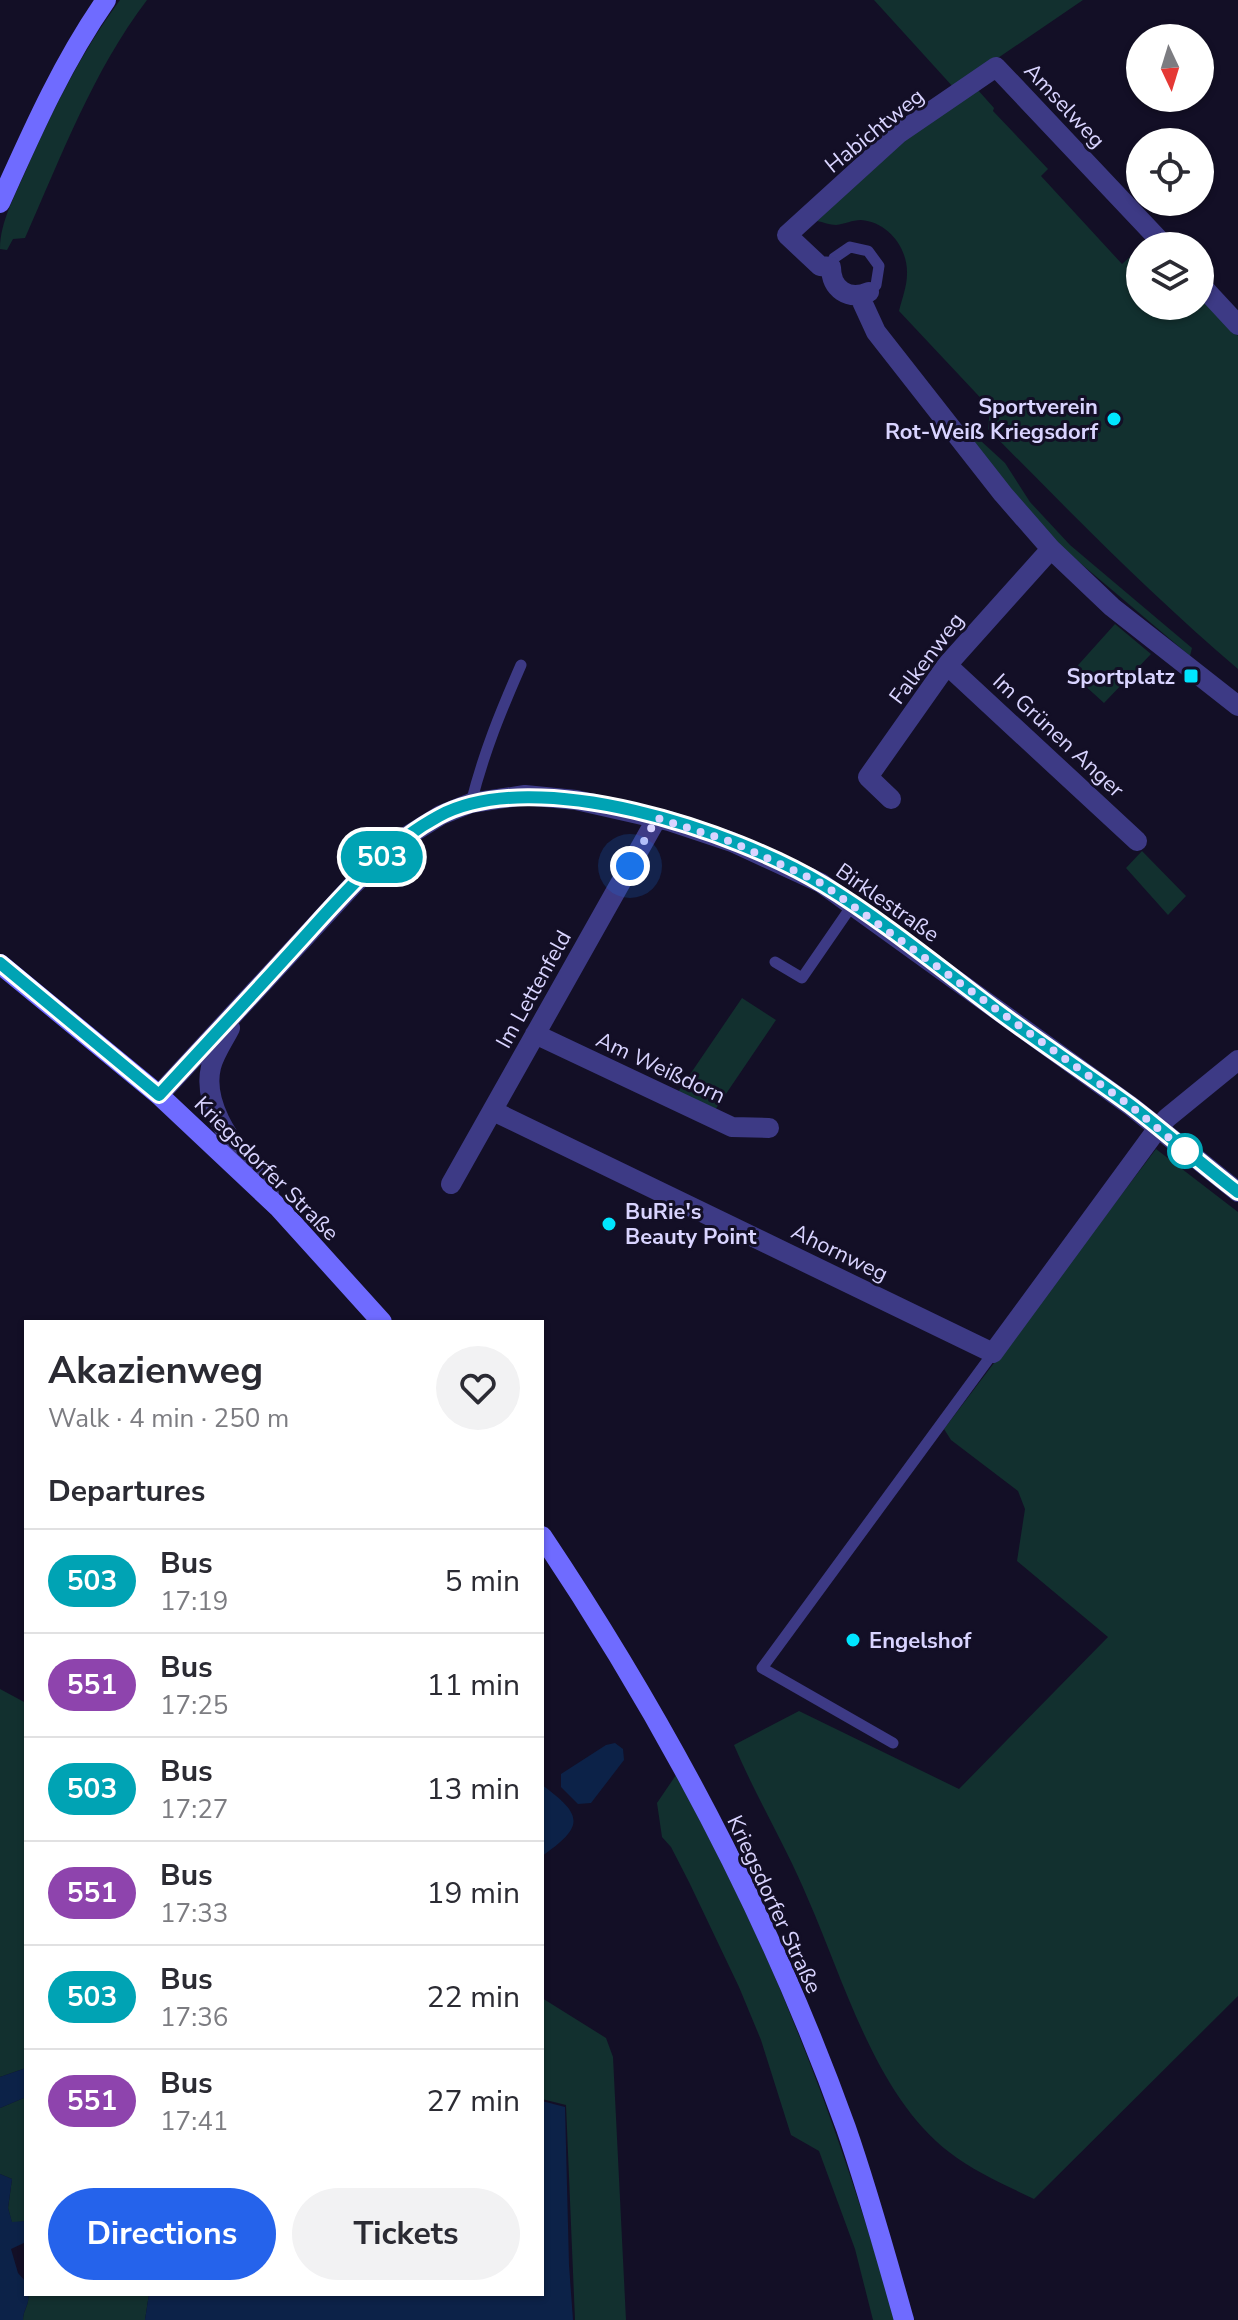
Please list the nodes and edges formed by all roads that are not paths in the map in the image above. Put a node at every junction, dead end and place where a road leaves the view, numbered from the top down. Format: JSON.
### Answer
{"nodes":[{"id":1,"x":106,"y":0,"type":"edge"},
{"id":2,"x":996,"y":67,"type":"joint"},
{"id":3,"x":0,"y":203,"type":"edge"},
{"id":4,"x":1152,"y":232,"type":"edge"},
{"id":5,"x":831,"y":267,"type":"junction"},
{"id":6,"x":864,"y":294,"type":"junction"},
{"id":7,"x":1214,"y":299,"type":"edge"},
{"id":8,"x":1238,"y":325,"type":"edge"},
{"id":9,"x":1051,"y":549,"type":"junction"},
{"id":10,"x":521,"y":665,"type":"dead end"},
{"id":11,"x":947,"y":665,"type":"junction"},
{"id":12,"x":1238,"y":706,"type":"edge"},
{"id":13,"x":891,"y":799,"type":"dead end"},
{"id":14,"x":471,"y":803,"type":"junction"},
{"id":15,"x":663,"y":820,"type":"junction"},
{"id":16,"x":1137,"y":841,"type":"dead end"},
{"id":17,"x":853,"y":904,"type":"junction"},
{"id":18,"x":775,"y":962,"type":"dead end"},
{"id":19,"x":0,"y":964,"type":"edge"},
{"id":20,"x":241,"y":1006,"type":"junction"},
{"id":21,"x":535,"y":1034,"type":"junction"},
{"id":22,"x":1238,"y":1060,"type":"edge"},
{"id":23,"x":159,"y":1095,"type":"junction"},
{"id":24,"x":493,"y":1111,"type":"junction"},
{"id":25,"x":769,"y":1128,"type":"dead end"},
{"id":26,"x":1158,"y":1128,"type":"junction"},
{"id":27,"x":451,"y":1184,"type":"dead end"},
{"id":28,"x":1238,"y":1192,"type":"edge"},
{"id":29,"x":279,"y":1208,"type":"junction"},
{"id":30,"x":380,"y":1320,"type":"edge"},
{"id":31,"x":993,"y":1353,"type":"junction"},
{"id":32,"x":544,"y":1539,"type":"edge"},
{"id":33,"x":893,"y":1743,"type":"dead end"},
{"id":34,"x":904,"y":2320,"type":"edge"}],
"edges":[{"from":1,"to":3,"type":"main road"},
{"from":2,"to":4,"type":"street","name":"Amselweg"},
{"from":2,"to":5,"type":"street","name":"Habichtweg"},
{"from":5,"to":6,"type":"street"},
{"from":5,"to":6,"type":"lane"},
{"from":6,"to":9,"type":"street"},
{"from":7,"to":8,"type":"street"},
{"from":9,"to":11,"type":"street","name":"Falkenweg"},
{"from":9,"to":12,"type":"street"},
{"from":10,"to":14,"type":"lane"},
{"from":11,"to":13,"type":"street","name":"Falkenweg"},
{"from":11,"to":16,"type":"street","name":"Im Grünen Anger"},
{"from":14,"to":15,"type":"street","name":"Birklestraße"},
{"from":14,"to":20,"type":"street","name":"Birklestraße"},
{"from":15,"to":17,"type":"street","name":"Birklestraße"},
{"from":15,"to":21,"type":"street","name":"Im Lettenfeld"},
{"from":17,"to":18,"type":"lane"},
{"from":17,"to":26,"type":"street","name":"Birklestraße"},
{"from":19,"to":23,"type":"main road","name":"Kriegsdorfer Straße"},
{"from":20,"to":23,"type":"street","name":"Birklestraße"},
{"from":20,"to":29,"type":"street","name":"Birklestraße"},
{"from":21,"to":24,"type":"street","name":"Im Lettenfeld"},
{"from":21,"to":25,"type":"street","name":"Am Weißdorn"},
{"from":22,"to":26,"type":"street"},
{"from":23,"to":29,"type":"main road","name":"Kriegsdorfer Straße"},
{"from":24,"to":27,"type":"street","name":"Im Lettenfeld"},
{"from":24,"to":31,"type":"street","name":"Ahornweg"},
{"from":26,"to":28,"type":"street","name":"Birklestraße"},
{"from":26,"to":31,"type":"street"},
{"from":29,"to":30,"type":"main road","name":"Kriegsdorfer Straße"},
{"from":31,"to":33,"type":"lane"},
{"from":32,"to":34,"type":"main road","name":"Kriegsdorfer Straße"}]}
